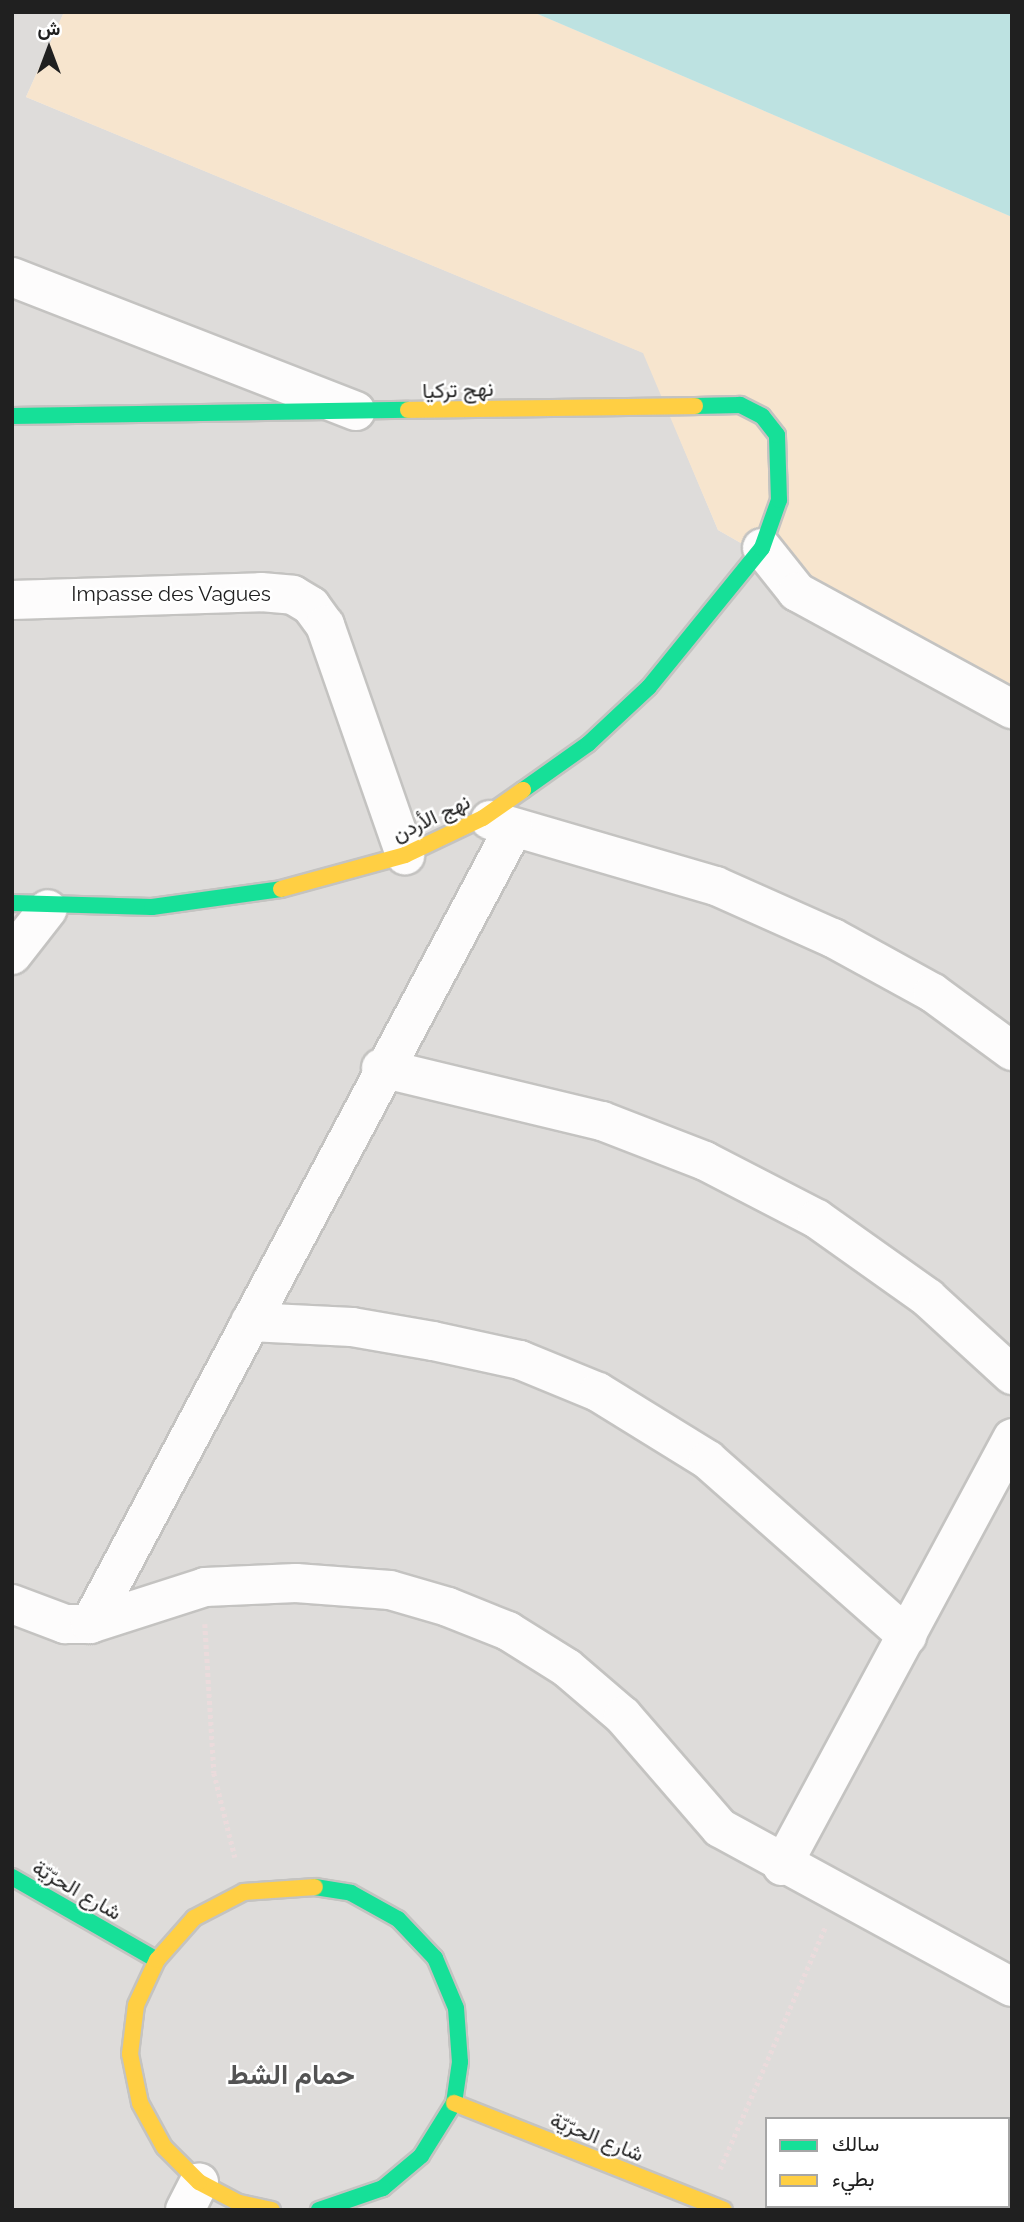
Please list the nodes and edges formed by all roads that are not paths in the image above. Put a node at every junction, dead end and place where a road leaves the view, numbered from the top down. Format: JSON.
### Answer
{"nodes":[{"id":1,"x":12,"y":277,"type":"edge"},
{"id":2,"x":364,"y":414,"type":"junction"},
{"id":3,"x":12,"y":416,"type":"edge"},
{"id":4,"x":762,"y":548,"type":"junction"},
{"id":5,"x":12,"y":600,"type":"edge"},
{"id":6,"x":1012,"y":709,"type":"edge"},
{"id":7,"x":498,"y":823,"type":"junction"},
{"id":8,"x":405,"y":855,"type":"junction"},
{"id":9,"x":30,"y":906,"type":"edge"},
{"id":10,"x":12,"y":955,"type":"edge"},
{"id":11,"x":1012,"y":1051,"type":"edge"},
{"id":12,"x":381,"y":1068,"type":"junction"},
{"id":13,"x":250,"y":1322,"type":"junction"},
{"id":14,"x":1012,"y":1376,"type":"edge"},
{"id":15,"x":1012,"y":1438,"type":"edge"},
{"id":16,"x":12,"y":1604,"type":"edge"},
{"id":17,"x":90,"y":1623,"type":"junction"},
{"id":18,"x":907,"y":1636,"type":"junction"},
{"id":19,"x":782,"y":1866,"type":"junction"},
{"id":20,"x":12,"y":1877,"type":"edge"},
{"id":21,"x":156,"y":1960,"type":"junction"},
{"id":22,"x":1012,"y":1987,"type":"edge"},
{"id":23,"x":454,"y":2103,"type":"junction"},
{"id":24,"x":192,"y":2196,"type":"edge"},
{"id":25,"x":665,"y":2199,"type":"edge"},
{"id":26,"x":249,"y":2208,"type":"edge"},
{"id":27,"x":319,"y":2210,"type":"edge"},
{"id":28,"x":724,"y":2210,"type":"edge"}],
"edges":[{"from":1,"to":2,"type":"street"},
{"from":2,"to":3,"type":"street","name":"نهج تركيا"},
{"from":2,"to":4,"type":"street","name":"نهج تركيا"},
{"from":4,"to":6,"type":"street"},
{"from":4,"to":7,"type":"street","name":"نهج الأردن"},
{"from":5,"to":8,"type":"street","name":"Impasse des Vagues"},
{"from":7,"to":8,"type":"street","name":"نهج الأردن"},
{"from":7,"to":11,"type":"street"},
{"from":7,"to":12,"type":"street"},
{"from":8,"to":9,"type":"street","name":"نهج الأردن"},
{"from":9,"to":10,"type":"street"},
{"from":12,"to":13,"type":"street"},
{"from":12,"to":14,"type":"street"},
{"from":13,"to":17,"type":"street"},
{"from":13,"to":18,"type":"street"},
{"from":15,"to":18,"type":"street"},
{"from":16,"to":17,"type":"street"},
{"from":17,"to":19,"type":"street"},
{"from":18,"to":19,"type":"street"},
{"from":19,"to":22,"type":"street"},
{"from":20,"to":21,"type":"street","name":"شارع الحرّيّة"},
{"from":21,"to":23,"type":"street"},
{"from":21,"to":24,"type":"street"},
{"from":23,"to":25,"type":"street","name":"شارع الحرّيّة"},
{"from":23,"to":27,"type":"street"},
{"from":24,"to":26,"type":"street"},
{"from":25,"to":28,"type":"street","name":"شارع الحرّيّة"}]}
